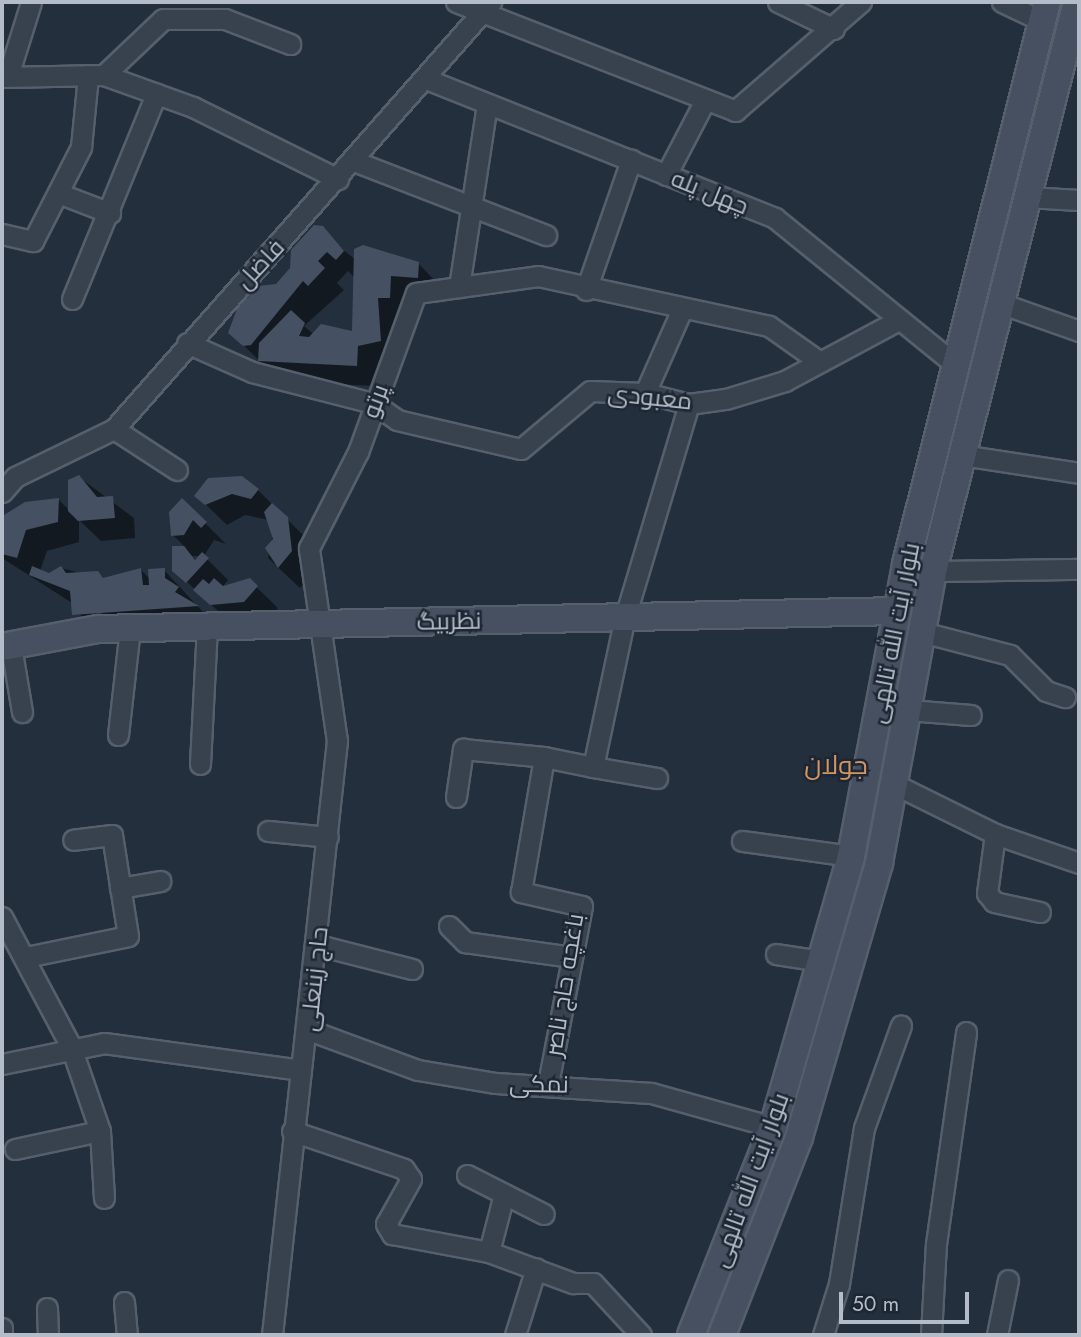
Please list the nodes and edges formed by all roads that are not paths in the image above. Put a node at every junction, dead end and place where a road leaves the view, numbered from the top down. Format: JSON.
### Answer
{"nodes":[{"id":1,"x":31,"y":2,"type":"edge"},
{"id":2,"x":456,"y":2,"type":"edge"},
{"id":3,"x":778,"y":2,"type":"edge"},
{"id":4,"x":861,"y":2,"type":"edge"},
{"id":5,"x":1002,"y":2,"type":"edge"},
{"id":6,"x":1077,"y":2,"type":"edge"},
{"id":7,"x":487,"y":8,"type":"edge"},
{"id":8,"x":228,"y":10,"type":"edge"},
{"id":9,"x":1045,"y":11,"type":"edge"},
{"id":10,"x":834,"y":29,"type":"junction"},
{"id":11,"x":1074,"y":30,"type":"edge"},
{"id":12,"x":290,"y":44,"type":"dead end"},
{"id":13,"x":96,"y":75,"type":"junction"},
{"id":14,"x":5,"y":76,"type":"edge"},
{"id":15,"x":426,"y":79,"type":"junction"},
{"id":16,"x":156,"y":93,"type":"junction"},
{"id":17,"x":704,"y":102,"type":"junction"},
{"id":18,"x":487,"y":104,"type":"junction"},
{"id":19,"x":631,"y":160,"type":"junction"},
{"id":20,"x":354,"y":161,"type":"junction"},
{"id":21,"x":666,"y":174,"type":"junction"},
{"id":22,"x":338,"y":179,"type":"junction"},
{"id":23,"x":58,"y":193,"type":"junction"},
{"id":24,"x":1027,"y":197,"type":"junction"},
{"id":25,"x":1079,"y":200,"type":"edge"},
{"id":26,"x":469,"y":203,"type":"junction"},
{"id":27,"x":110,"y":213,"type":"junction"},
{"id":28,"x":2,"y":234,"type":"edge"},
{"id":29,"x":546,"y":235,"type":"dead end"},
{"id":30,"x":459,"y":287,"type":"junction"},
{"id":31,"x":586,"y":290,"type":"junction"},
{"id":32,"x":72,"y":299,"type":"dead end"},
{"id":33,"x":1000,"y":303,"type":"junction"},
{"id":34,"x":682,"y":309,"type":"junction"},
{"id":35,"x":897,"y":321,"type":"junction"},
{"id":36,"x":1079,"y":331,"type":"edge"},
{"id":37,"x":187,"y":343,"type":"junction"},
{"id":38,"x":820,"y":362,"type":"junction"},
{"id":39,"x":970,"y":369,"type":"junction"},
{"id":40,"x":645,"y":393,"type":"junction"},
{"id":41,"x":373,"y":403,"type":"junction"},
{"id":42,"x":688,"y":404,"type":"junction"},
{"id":43,"x":114,"y":429,"type":"junction"},
{"id":44,"x":962,"y":455,"type":"junction"},
{"id":45,"x":177,"y":470,"type":"dead end"},
{"id":46,"x":1079,"y":473,"type":"edge"},
{"id":47,"x":2,"y":492,"type":"edge"},
{"id":48,"x":1079,"y":569,"type":"edge"},
{"id":49,"x":933,"y":571,"type":"junction"},
{"id":50,"x":897,"y":611,"type":"junction"},
{"id":51,"x":625,"y":617,"type":"junction"},
{"id":52,"x":319,"y":623,"type":"junction"},
{"id":53,"x":207,"y":626,"type":"junction"},
{"id":54,"x":130,"y":628,"type":"junction"},
{"id":55,"x":922,"y":632,"type":"junction"},
{"id":56,"x":6,"y":647,"type":"edge"},
{"id":57,"x":1065,"y":697,"type":"dead end"},
{"id":58,"x":908,"y":710,"type":"junction"},
{"id":59,"x":22,"y":712,"type":"dead end"},
{"id":60,"x":971,"y":715,"type":"dead end"},
{"id":61,"x":118,"y":735,"type":"dead end"},
{"id":62,"x":544,"y":757,"type":"junction"},
{"id":63,"x":200,"y":764,"type":"dead end"},
{"id":64,"x":593,"y":767,"type":"junction"},
{"id":65,"x":657,"y":778,"type":"dead end"},
{"id":66,"x":894,"y":784,"type":"junction"},
{"id":67,"x":456,"y":797,"type":"dead end"},
{"id":68,"x":268,"y":831,"type":"dead end"},
{"id":69,"x":995,"y":834,"type":"junction"},
{"id":70,"x":328,"y":836,"type":"junction"},
{"id":71,"x":73,"y":840,"type":"dead end"},
{"id":72,"x":741,"y":841,"type":"dead end"},
{"id":73,"x":851,"y":856,"type":"junction"},
{"id":74,"x":1077,"y":861,"type":"edge"},
{"id":75,"x":879,"y":863,"type":"junction"},
{"id":76,"x":160,"y":881,"type":"dead end"},
{"id":77,"x":120,"y":888,"type":"junction"},
{"id":78,"x":1040,"y":912,"type":"dead end"},
{"id":79,"x":4,"y":925,"type":"edge"},
{"id":80,"x":449,"y":926,"type":"dead end"},
{"id":81,"x":318,"y":945,"type":"junction"},
{"id":82,"x":776,"y":954,"type":"dead end"},
{"id":83,"x":26,"y":957,"type":"junction"},
{"id":84,"x":572,"y":957,"type":"junction"},
{"id":85,"x":821,"y":961,"type":"junction"},
{"id":86,"x":412,"y":969,"type":"dead end"},
{"id":87,"x":901,"y":1025,"type":"dead end"},
{"id":88,"x":309,"y":1030,"type":"junction"},
{"id":89,"x":966,"y":1032,"type":"dead end"},
{"id":90,"x":71,"y":1047,"type":"junction"},
{"id":91,"x":2,"y":1065,"type":"edge"},
{"id":92,"x":301,"y":1070,"type":"junction"},
{"id":93,"x":548,"y":1084,"type":"junction"},
{"id":94,"x":773,"y":1127,"type":"junction"},
{"id":95,"x":100,"y":1131,"type":"junction"},
{"id":96,"x":292,"y":1131,"type":"junction"},
{"id":97,"x":15,"y":1149,"type":"dead end"},
{"id":98,"x":467,"y":1175,"type":"dead end"},
{"id":99,"x":504,"y":1194,"type":"junction"},
{"id":100,"x":104,"y":1198,"type":"dead end"},
{"id":101,"x":544,"y":1214,"type":"dead end"},
{"id":102,"x":489,"y":1252,"type":"junction"},
{"id":103,"x":536,"y":1268,"type":"junction"},
{"id":104,"x":1008,"y":1280,"type":"dead end"},
{"id":105,"x":124,"y":1301,"type":"dead end"},
{"id":106,"x":47,"y":1308,"type":"dead end"},
{"id":107,"x":2,"y":1328,"type":"edge"},
{"id":108,"x":621,"y":1328,"type":"edge"},
{"id":109,"x":2,"y":1335,"type":"edge"},
{"id":110,"x":48,"y":1335,"type":"edge"},
{"id":111,"x":127,"y":1335,"type":"edge"},
{"id":112,"x":272,"y":1335,"type":"edge"},
{"id":113,"x":515,"y":1335,"type":"edge"},
{"id":114,"x":641,"y":1335,"type":"edge"},
{"id":115,"x":691,"y":1335,"type":"edge"},
{"id":116,"x":722,"y":1335,"type":"edge"},
{"id":117,"x":822,"y":1335,"type":"edge"},
{"id":118,"x":931,"y":1335,"type":"edge"},
{"id":119,"x":997,"y":1335,"type":"edge"}],
"edges":[{"from":1,"to":14,"type":"street"},
{"from":2,"to":7,"type":"street"},
{"from":3,"to":10,"type":"street"},
{"from":4,"to":10,"type":"street"},
{"from":5,"to":9,"type":"street"},
{"from":6,"to":11,"type":"main road","name":"بلوار آیت الله تالهی"},
{"from":7,"to":15,"type":"street","name":"فاضل"},
{"from":7,"to":17,"type":"street"},
{"from":8,"to":12,"type":"street"},
{"from":8,"to":13,"type":"street"},
{"from":9,"to":39,"type":"main road","name":"بلوار آیت الله تالهی"},
{"from":10,"to":17,"type":"street"},
{"from":11,"to":24,"type":"main road","name":"بلوار آیت الله تالهی"},
{"from":13,"to":14,"type":"street"},
{"from":13,"to":16,"type":"street"},
{"from":13,"to":23,"type":"street"},
{"from":15,"to":18,"type":"street","name":"چهل پله"},
{"from":15,"to":20,"type":"street","name":"فاضل"},
{"from":16,"to":22,"type":"street"},
{"from":16,"to":27,"type":"street"},
{"from":17,"to":21,"type":"street"},
{"from":18,"to":19,"type":"street","name":"چهل پله"},
{"from":18,"to":26,"type":"street"},
{"from":19,"to":21,"type":"street","name":"چهل پله"},
{"from":19,"to":31,"type":"street"},
{"from":20,"to":22,"type":"street","name":"فاضل"},
{"from":20,"to":26,"type":"street"},
{"from":21,"to":35,"type":"street","name":"چهل پله"},
{"from":22,"to":37,"type":"street","name":"فاضل"},
{"from":23,"to":27,"type":"street"},
{"from":23,"to":28,"type":"street"},
{"from":24,"to":25,"type":"street"},
{"from":24,"to":33,"type":"main road","name":"بلوار آیت الله تالهی"},
{"from":26,"to":29,"type":"street"},
{"from":26,"to":30,"type":"street"},
{"from":27,"to":32,"type":"street"},
{"from":30,"to":31,"type":"street","name":"پرتو"},
{"from":30,"to":41,"type":"street","name":"پرتو"},
{"from":31,"to":34,"type":"street"},
{"from":33,"to":36,"type":"street"},
{"from":33,"to":39,"type":"main road","name":"بلوار آیت الله تالهی"},
{"from":34,"to":38,"type":"street"},
{"from":34,"to":40,"type":"street"},
{"from":35,"to":38,"type":"street","name":"معبودی"},
{"from":35,"to":39,"type":"street","name":"چهل پله"},
{"from":37,"to":41,"type":"street"},
{"from":37,"to":43,"type":"street","name":"فاضل"},
{"from":38,"to":42,"type":"street","name":"معبودی"},
{"from":39,"to":44,"type":"main road","name":"بلوار آیت الله تالهی"},
{"from":39,"to":50,"type":"main road","name":"بلوار آیت الله تالهی"},
{"from":40,"to":41,"type":"street","name":"معبودی"},
{"from":40,"to":42,"type":"street","name":"معبودی"},
{"from":41,"to":52,"type":"street","name":"پرتو"},
{"from":42,"to":51,"type":"street"},
{"from":43,"to":45,"type":"street"},
{"from":43,"to":47,"type":"street","name":"فاضل"},
{"from":44,"to":46,"type":"street"},
{"from":44,"to":49,"type":"main road","name":"بلوار آیت الله تالهی"},
{"from":48,"to":49,"type":"street"},
{"from":49,"to":55,"type":"main road","name":"بلوار آیت الله تالهی"},
{"from":50,"to":51,"type":"main road","name":"نظربیگ"},
{"from":50,"to":73,"type":"main road","name":"بلوار آیت الله تالهی"},
{"from":51,"to":52,"type":"main road","name":"نظربیگ"},
{"from":51,"to":64,"type":"street"},
{"from":52,"to":53,"type":"main road","name":"نظربیگ"},
{"from":52,"to":70,"type":"street","name":"حاج زینعلی"},
{"from":53,"to":54,"type":"main road","name":"نظربیگ"},
{"from":53,"to":63,"type":"street"},
{"from":54,"to":56,"type":"main road","name":"نظربیگ"},
{"from":54,"to":61,"type":"street"},
{"from":55,"to":57,"type":"street"},
{"from":55,"to":58,"type":"main road","name":"بلوار آیت الله تالهی"},
{"from":56,"to":59,"type":"street"},
{"from":58,"to":60,"type":"street"},
{"from":58,"to":66,"type":"main road","name":"بلوار آیت الله تالهی"},
{"from":62,"to":64,"type":"street"},
{"from":62,"to":67,"type":"street"},
{"from":62,"to":84,"type":"street","name":"باغچه حاج ناصر"},
{"from":64,"to":65,"type":"street"},
{"from":66,"to":69,"type":"street"},
{"from":66,"to":75,"type":"main road","name":"بلوار آیت الله تالهی"},
{"from":68,"to":70,"type":"street"},
{"from":69,"to":74,"type":"street"},
{"from":69,"to":78,"type":"street"},
{"from":70,"to":81,"type":"street","name":"حاج زینعلی"},
{"from":71,"to":77,"type":"street"},
{"from":72,"to":73,"type":"street"},
{"from":73,"to":75,"type":"main road"},
{"from":73,"to":85,"type":"main road","name":"بلوار آیت الله تالهی"},
{"from":75,"to":116,"type":"main road","name":"بلوار آیت الله تالهی"},
{"from":76,"to":77,"type":"street"},
{"from":77,"to":83,"type":"street"},
{"from":79,"to":83,"type":"street"},
{"from":80,"to":84,"type":"street"},
{"from":81,"to":86,"type":"street"},
{"from":81,"to":88,"type":"street","name":"حاج زینعلی"},
{"from":82,"to":85,"type":"street"},
{"from":83,"to":90,"type":"street"},
{"from":84,"to":93,"type":"street","name":"باغچه حاج ناصر"},
{"from":85,"to":94,"type":"main road","name":"بلوار آیت الله تالهی"},
{"from":87,"to":117,"type":"street"},
{"from":88,"to":92,"type":"street","name":"حاج زینعلی"},
{"from":88,"to":93,"type":"street","name":"نمکی"},
{"from":89,"to":118,"type":"street"},
{"from":90,"to":91,"type":"street"},
{"from":90,"to":92,"type":"street"},
{"from":90,"to":95,"type":"street"},
{"from":92,"to":96,"type":"street","name":"حاج زینعلی"},
{"from":93,"to":94,"type":"street","name":"نمکی"},
{"from":94,"to":115,"type":"main road","name":"بلوار آیت الله تالهی"},
{"from":95,"to":97,"type":"street"},
{"from":95,"to":100,"type":"street"},
{"from":96,"to":102,"type":"street"},
{"from":96,"to":112,"type":"street","name":"حاج زینعلی"},
{"from":98,"to":99,"type":"street"},
{"from":99,"to":101,"type":"street"},
{"from":99,"to":102,"type":"street"},
{"from":102,"to":103,"type":"street"},
{"from":103,"to":108,"type":"street"},
{"from":103,"to":113,"type":"street"},
{"from":104,"to":119,"type":"street"},
{"from":105,"to":111,"type":"street"},
{"from":106,"to":110,"type":"street"},
{"from":107,"to":109,"type":"street"},
{"from":108,"to":114,"type":"street"}]}
